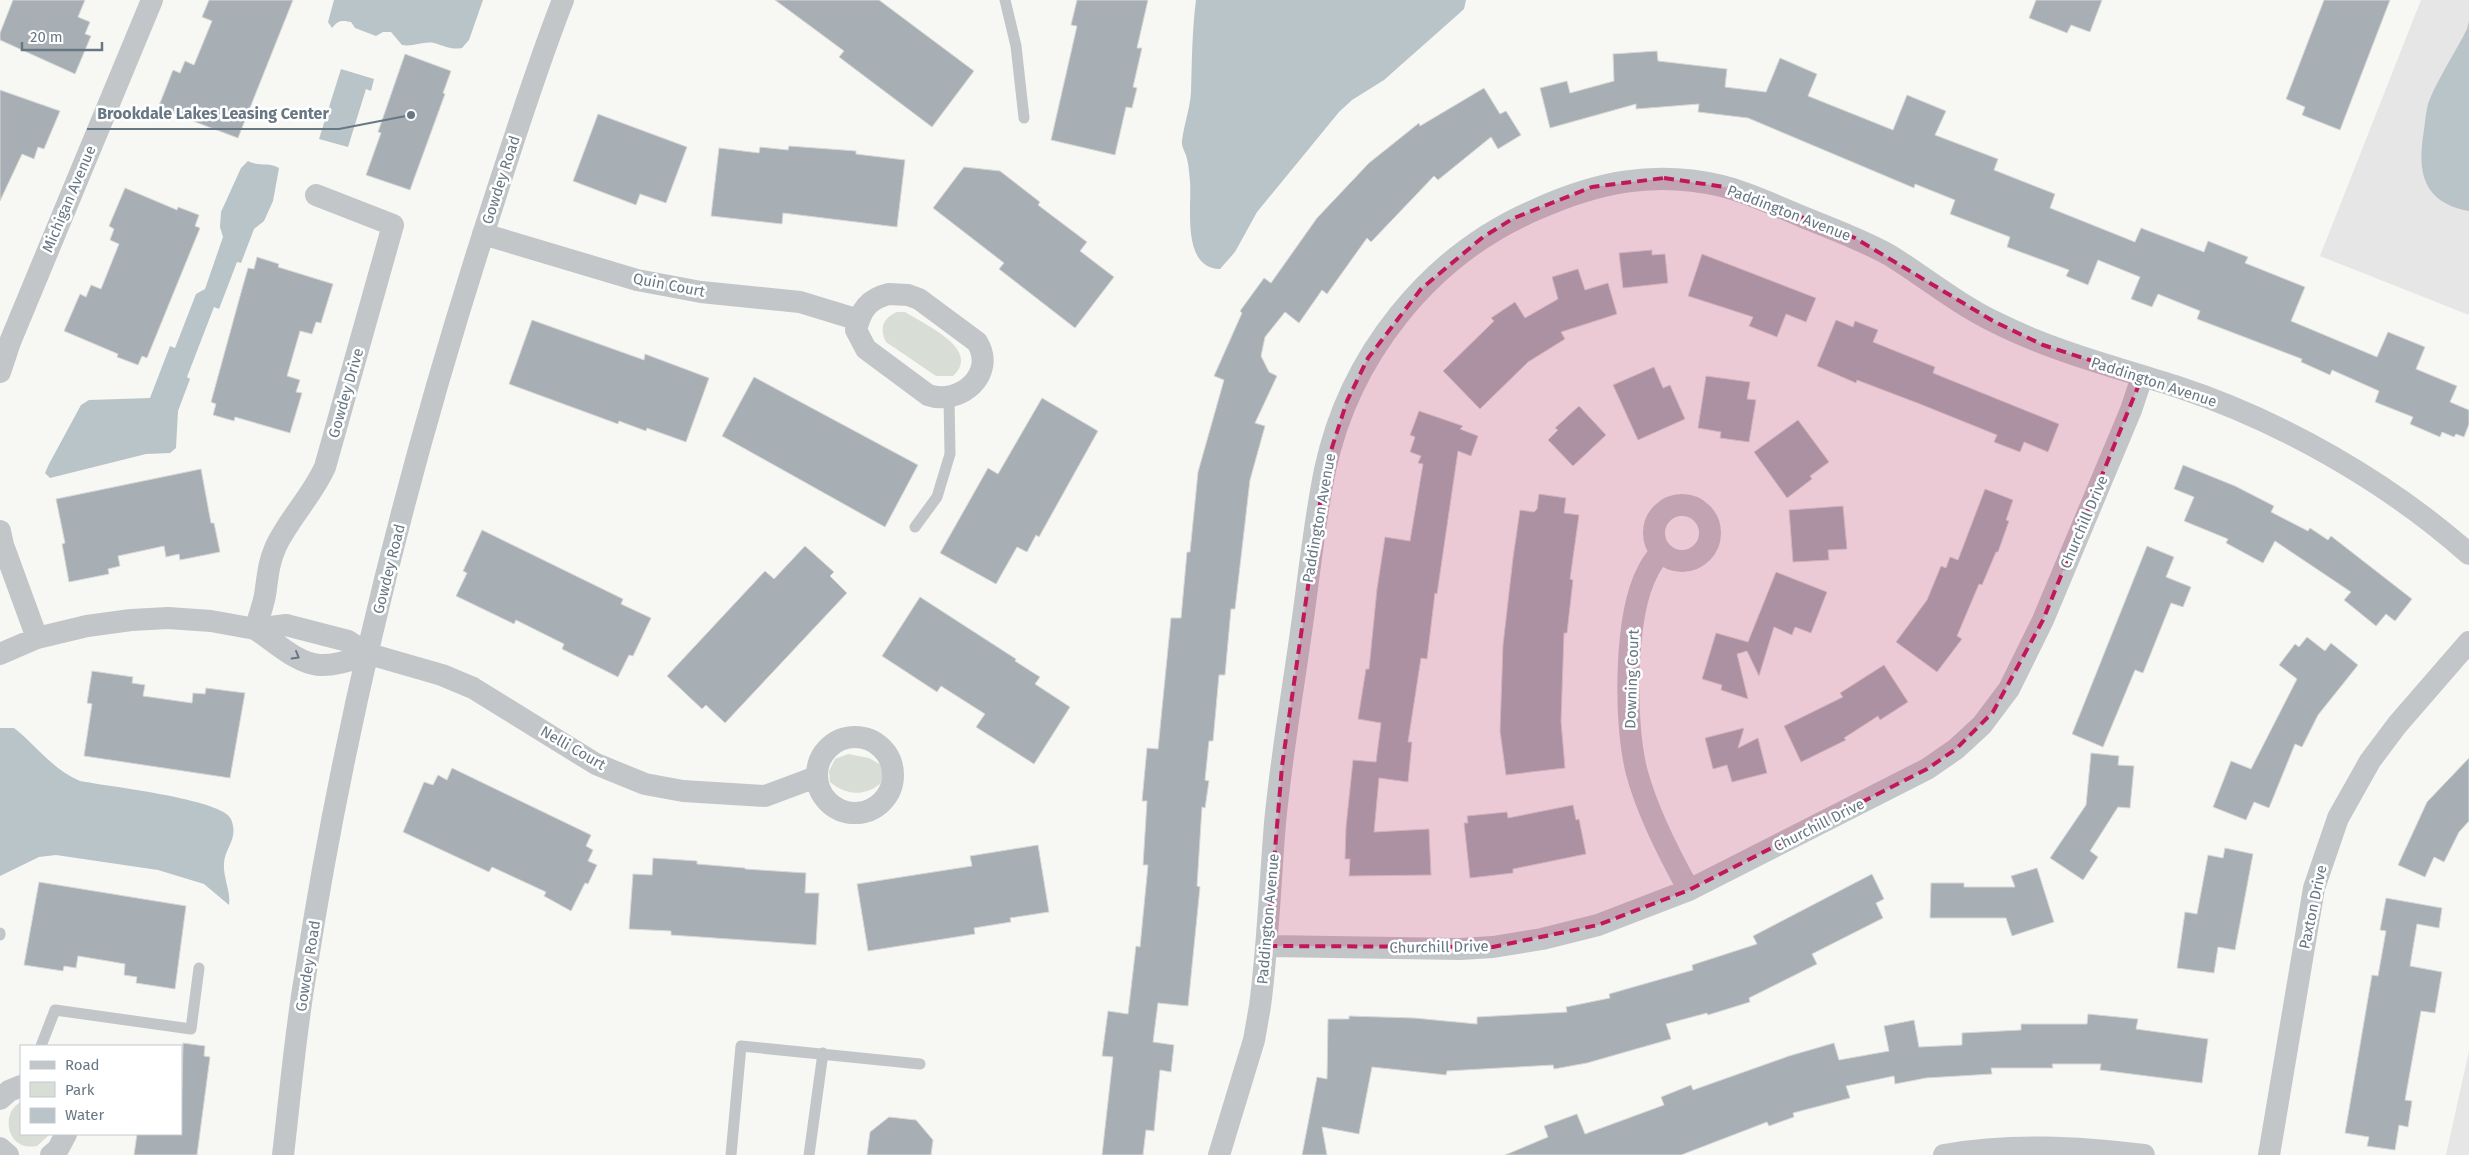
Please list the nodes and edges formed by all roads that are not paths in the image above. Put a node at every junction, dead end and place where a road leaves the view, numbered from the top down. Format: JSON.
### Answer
{"nodes":[{"id":1,"x":152,"y":0,"type":"edge"},
{"id":2,"x":563,"y":0,"type":"edge"},
{"id":3,"x":1005,"y":0,"type":"edge"},
{"id":4,"x":1024,"y":118,"type":"dead end"},
{"id":5,"x":316,"y":195,"type":"dead end"},
{"id":6,"x":484,"y":234,"type":"junction"},
{"id":7,"x":859,"y":320,"type":"junction"},
{"id":8,"x":0,"y":372,"type":"edge"},
{"id":9,"x":2142,"y":377,"type":"junction"},
{"id":10,"x":949,"y":398,"type":"junction"},
{"id":11,"x":915,"y":527,"type":"dead end"},
{"id":12,"x":0,"y":531,"type":"edge"},
{"id":13,"x":1661,"y":552,"type":"dead end"},
{"id":14,"x":2469,"y":554,"type":"edge"},
{"id":15,"x":255,"y":629,"type":"junction"},
{"id":16,"x":37,"y":638,"type":"junction"},
{"id":17,"x":2469,"y":642,"type":"edge"},
{"id":18,"x":0,"y":654,"type":"edge"},
{"id":19,"x":369,"y":654,"type":"junction"},
{"id":20,"x":816,"y":777,"type":"dead end"},
{"id":21,"x":1689,"y":890,"type":"junction"},
{"id":22,"x":1268,"y":946,"type":"junction"},
{"id":23,"x":200,"y":968,"type":"dead end"},
{"id":24,"x":41,"y":1045,"type":"edge"},
{"id":25,"x":823,"y":1053,"type":"junction"},
{"id":26,"x":920,"y":1064,"type":"dead end"},
{"id":27,"x":65,"y":1135,"type":"edge"},
{"id":28,"x":0,"y":1148,"type":"edge"},
{"id":29,"x":8,"y":1155,"type":"edge"},
{"id":30,"x":51,"y":1155,"type":"edge"},
{"id":31,"x":283,"y":1155,"type":"edge"},
{"id":32,"x":731,"y":1155,"type":"edge"},
{"id":33,"x":809,"y":1155,"type":"edge"},
{"id":34,"x":1219,"y":1155,"type":"edge"},
{"id":35,"x":1944,"y":1155,"type":"edge"},
{"id":36,"x":2144,"y":1155,"type":"edge"},
{"id":37,"x":2269,"y":1155,"type":"edge"}],
"edges":[{"from":1,"to":8,"type":"street","name":"Michigan Avenue"},
{"from":2,"to":6,"type":"street","name":"Gowdey Road"},
{"from":3,"to":4,"type":"lane"},
{"from":5,"to":15,"type":"street","name":"Gowdey Drive"},
{"from":6,"to":7,"type":"street","name":"Quin Court"},
{"from":6,"to":19,"type":"street","name":"Gowdey Road"},
{"from":7,"to":10,"type":"street"},
{"from":7,"to":10,"type":"street"},
{"from":9,"to":14,"type":"street","name":"Paddington Avenue"},
{"from":9,"to":21,"type":"street","name":"Churchill Drive"},
{"from":9,"to":22,"type":"street","name":"Paddington Avenue"},
{"from":10,"to":11,"type":"lane"},
{"from":12,"to":16,"type":"street"},
{"from":13,"to":21,"type":"street","name":"Downing Court"},
{"from":15,"to":16,"type":"street"},
{"from":15,"to":19,"type":"street","name":"Nelli Court"},
{"from":15,"to":19,"type":"street","one_way":true},
{"from":16,"to":18,"type":"street"},
{"from":17,"to":37,"type":"street","name":"Paxton Drive"},
{"from":19,"to":20,"type":"street","name":"Nelli Court"},
{"from":19,"to":31,"type":"street","name":"Gowdey Road"},
{"from":21,"to":22,"type":"street","name":"Churchill Drive"},
{"from":22,"to":34,"type":"street","name":"Paddington Avenue"},
{"from":23,"to":24,"type":"lane"},
{"from":25,"to":26,"type":"lane"},
{"from":25,"to":32,"type":"lane"},
{"from":25,"to":33,"type":"lane"},
{"from":27,"to":30,"type":"street"},
{"from":28,"to":29,"type":"street"},
{"from":35,"to":36,"type":"street"}]}
